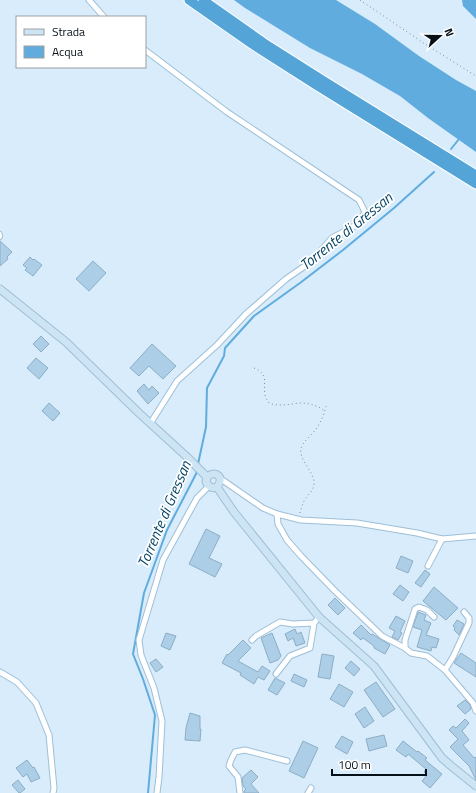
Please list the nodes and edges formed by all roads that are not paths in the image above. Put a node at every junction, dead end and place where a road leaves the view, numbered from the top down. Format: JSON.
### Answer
{"nodes":[{"id":1,"x":89,"y":0,"type":"edge"},
{"id":2,"x":189,"y":0,"type":"edge"},
{"id":3,"x":203,"y":0,"type":"edge"},
{"id":4,"x":103,"y":16,"type":"edge"},
{"id":5,"x":146,"y":51,"type":"edge"},
{"id":6,"x":476,"y":175,"type":"edge"},
{"id":7,"x":476,"y":184,"type":"edge"},
{"id":8,"x":0,"y":233,"type":"edge"},
{"id":9,"x":0,"y":238,"type":"edge"},
{"id":10,"x":0,"y":288,"type":"edge"},
{"id":11,"x":150,"y":424,"type":"junction"},
{"id":12,"x":207,"y":476,"type":"junction"},
{"id":13,"x":221,"y":479,"type":"junction"},
{"id":14,"x":209,"y":486,"type":"junction"},
{"id":15,"x":218,"y":487,"type":"junction"},
{"id":16,"x":277,"y":514,"type":"junction"},
{"id":17,"x":476,"y":536,"type":"edge"},
{"id":18,"x":442,"y":539,"type":"junction"},
{"id":19,"x":428,"y":566,"type":"dead end"},
{"id":20,"x":464,"y":612,"type":"dead end"},
{"id":21,"x":434,"y":617,"type":"dead end"},
{"id":22,"x":317,"y":620,"type":"junction"},
{"id":23,"x":252,"y":640,"type":"dead end"},
{"id":24,"x":405,"y":648,"type":"junction"},
{"id":25,"x":445,"y":670,"type":"junction"},
{"id":26,"x":0,"y":672,"type":"edge"},
{"id":27,"x":276,"y":674,"type":"dead end"},
{"id":28,"x":476,"y":711,"type":"edge"},
{"id":29,"x":287,"y":761,"type":"dead end"},
{"id":30,"x":476,"y":786,"type":"edge"},
{"id":31,"x":53,"y":793,"type":"edge"},
{"id":32,"x":157,"y":793,"type":"edge"},
{"id":33,"x":240,"y":793,"type":"edge"}],
"edges":[{"from":1,"to":4,"type":"street"},
{"from":2,"to":7,"type":"highway"},
{"from":3,"to":6,"type":"highway"},
{"from":5,"to":11,"type":"street"},
{"from":8,"to":9,"type":"lane"},
{"from":10,"to":11,"type":"main road"},
{"from":11,"to":12,"type":"main road"},
{"from":12,"to":13,"type":"main road"},
{"from":12,"to":14,"type":"main road"},
{"from":13,"to":15,"type":"main road"},
{"from":13,"to":16,"type":"street"},
{"from":14,"to":15,"type":"main road"},
{"from":14,"to":32,"type":"street"},
{"from":15,"to":22,"type":"main road"},
{"from":16,"to":18,"type":"street"},
{"from":16,"to":24,"type":"street"},
{"from":17,"to":18,"type":"street"},
{"from":18,"to":19,"type":"street"},
{"from":20,"to":25,"type":"street"},
{"from":21,"to":24,"type":"street"},
{"from":22,"to":23,"type":"street"},
{"from":22,"to":27,"type":"street"},
{"from":22,"to":30,"type":"main road"},
{"from":24,"to":25,"type":"street"},
{"from":25,"to":28,"type":"street"},
{"from":26,"to":31,"type":"street"},
{"from":29,"to":33,"type":"street"}]}
